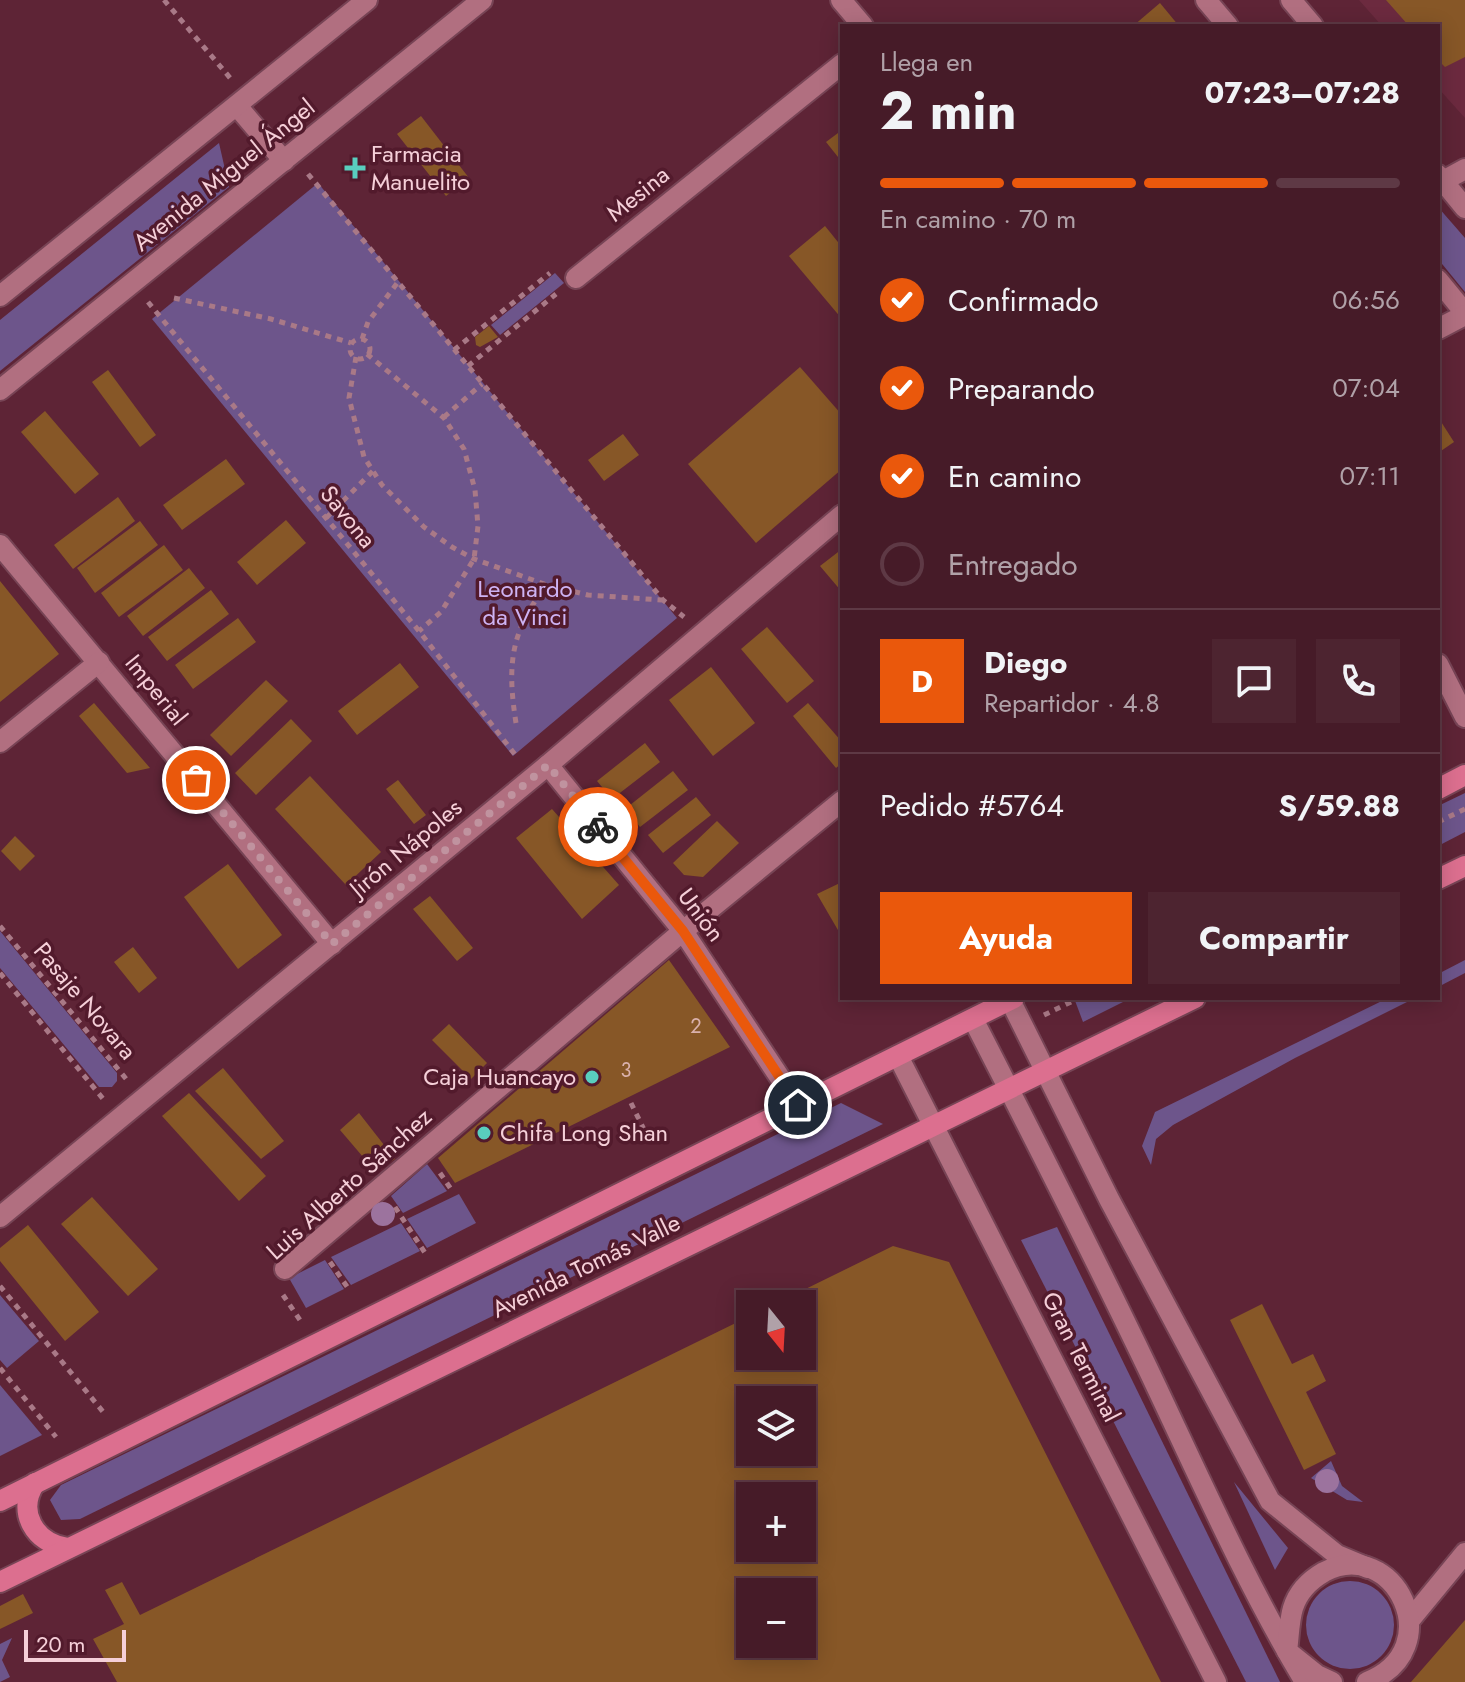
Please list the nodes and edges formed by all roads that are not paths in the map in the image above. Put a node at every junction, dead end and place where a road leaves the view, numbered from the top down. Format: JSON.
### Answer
{"nodes":[{"id":1,"x":367,"y":0,"type":"edge"},
{"id":2,"x":482,"y":0,"type":"edge"},
{"id":3,"x":841,"y":0,"type":"edge"},
{"id":4,"x":1206,"y":0,"type":"edge"},
{"id":5,"x":1291,"y":0,"type":"edge"},
{"id":6,"x":861,"y":24,"type":"edge"},
{"id":7,"x":1226,"y":24,"type":"edge"},
{"id":8,"x":1311,"y":24,"type":"edge"},
{"id":9,"x":840,"y":66,"type":"edge"},
{"id":10,"x":242,"y":102,"type":"junction"},
{"id":11,"x":288,"y":158,"type":"junction"},
{"id":12,"x":1465,"y":169,"type":"edge"},
{"id":13,"x":1440,"y":178,"type":"edge"},
{"id":14,"x":1465,"y":208,"type":"edge"},
{"id":15,"x":576,"y":278,"type":"road end"},
{"id":16,"x":1440,"y":283,"type":"edge"},
{"id":17,"x":0,"y":296,"type":"edge"},
{"id":18,"x":1465,"y":314,"type":"edge"},
{"id":19,"x":1440,"y":328,"type":"edge"},
{"id":20,"x":0,"y":390,"type":"edge"},
{"id":21,"x":840,"y":517,"type":"edge"},
{"id":22,"x":0,"y":545,"type":"edge"},
{"id":23,"x":99,"y":662,"type":"junction"},
{"id":24,"x":1440,"y":668,"type":"edge"},
{"id":25,"x":1465,"y":717,"type":"edge"},
{"id":26,"x":0,"y":742,"type":"edge"},
{"id":27,"x":541,"y":771,"type":"junction"},
{"id":28,"x":1465,"y":775,"type":"edge"},
{"id":29,"x":1440,"y":788,"type":"edge"},
{"id":30,"x":840,"y":803,"type":"edge"},
{"id":31,"x":1465,"y":866,"type":"edge"},
{"id":32,"x":1440,"y":878,"type":"edge"},
{"id":33,"x":683,"y":931,"type":"junction"},
{"id":34,"x":332,"y":944,"type":"junction"},
{"id":35,"x":1010,"y":1000,"type":"edge"},
{"id":36,"x":1012,"y":1000,"type":"edge"},
{"id":37,"x":1191,"y":1000,"type":"edge"},
{"id":38,"x":973,"y":1019,"type":"junction"},
{"id":39,"x":898,"y":1056,"type":"junction"},
{"id":40,"x":1044,"y":1072,"type":"junction"},
{"id":41,"x":1008,"y":1089,"type":"junction"},
{"id":42,"x":798,"y":1105,"type":"junction"},
{"id":43,"x":933,"y":1125,"type":"junction"},
{"id":44,"x":0,"y":1217,"type":"edge"},
{"id":45,"x":285,"y":1269,"type":"road end"},
{"id":46,"x":35,"y":1483,"type":"junction"},
{"id":47,"x":0,"y":1501,"type":"edge"},
{"id":48,"x":67,"y":1548,"type":"junction"},
{"id":49,"x":1465,"y":1553,"type":"edge"},
{"id":50,"x":1368,"y":1568,"type":"junction"},
{"id":51,"x":0,"y":1582,"type":"edge"},
{"id":52,"x":1410,"y":1620,"type":"junction"},
{"id":53,"x":1287,"y":1651,"type":"junction"},
{"id":54,"x":1379,"y":1679,"type":"edge"},
{"id":55,"x":1216,"y":1682,"type":"edge"},
{"id":56,"x":1305,"y":1682,"type":"edge"},
{"id":57,"x":1332,"y":1682,"type":"edge"}],
"edges":[{"from":1,"to":10,"type":"street","name":"Avenida Miguel Ángel"},
{"from":2,"to":11,"type":"street","name":"Avenida Miguel Ángel"},
{"from":3,"to":6,"type":"street"},
{"from":4,"to":7,"type":"street"},
{"from":5,"to":8,"type":"street"},
{"from":9,"to":15,"type":"street","name":"Mesina"},
{"from":10,"to":11,"type":"street"},
{"from":10,"to":17,"type":"street","name":"Avenida Miguel Ángel"},
{"from":11,"to":20,"type":"street","name":"Avenida Miguel Ángel"},
{"from":12,"to":13,"type":"street"},
{"from":13,"to":14,"type":"street"},
{"from":16,"to":18,"type":"street"},
{"from":18,"to":19,"type":"street"},
{"from":21,"to":27,"type":"street","name":"Jirón Nápoles"},
{"from":22,"to":23,"type":"street","name":"Imperial"},
{"from":23,"to":26,"type":"street"},
{"from":23,"to":34,"type":"street","name":"Imperial"},
{"from":24,"to":25,"type":"street"},
{"from":27,"to":33,"type":"street","name":"Unión"},
{"from":27,"to":34,"type":"street","name":"Jirón Nápoles"},
{"from":28,"to":29,"type":"main road"},
{"from":30,"to":33,"type":"street","name":"Luis Alberto Sánchez"},
{"from":31,"to":32,"type":"main road"},
{"from":33,"to":42,"type":"street","name":"Unión"},
{"from":33,"to":45,"type":"street","name":"Luis Alberto Sánchez"},
{"from":34,"to":44,"type":"street","name":"Jirón Nápoles"},
{"from":35,"to":38,"type":"main road","name":"Avenida Tomás Valle"},
{"from":36,"to":40,"type":"street"},
{"from":37,"to":40,"type":"main road","name":"Avenida Tomás Valle"},
{"from":38,"to":39,"type":"main road","name":"Avenida Tomás Valle"},
{"from":38,"to":41,"type":"street"},
{"from":39,"to":42,"type":"main road","name":"Avenida Tomás Valle"},
{"from":39,"to":43,"type":"street","name":"Gran Terminal"},
{"from":40,"to":41,"type":"main road","name":"Avenida Tomás Valle"},
{"from":40,"to":50,"type":"street"},
{"from":41,"to":43,"type":"main road","name":"Avenida Tomás Valle"},
{"from":41,"to":53,"type":"street"},
{"from":42,"to":46,"type":"main road","name":"Avenida Tomás Valle"},
{"from":43,"to":48,"type":"main road","name":"Avenida Tomás Valle"},
{"from":43,"to":55,"type":"street","name":"Gran Terminal"},
{"from":46,"to":47,"type":"main road","name":"Avenida Tomás Valle"},
{"from":46,"to":48,"type":"main road"},
{"from":48,"to":51,"type":"main road","name":"Avenida Tomás Valle"},
{"from":49,"to":52,"type":"street"},
{"from":50,"to":52,"type":"street"},
{"from":50,"to":53,"type":"street"},
{"from":52,"to":54,"type":"street"},
{"from":53,"to":56,"type":"street"},
{"from":53,"to":57,"type":"street"}]}
